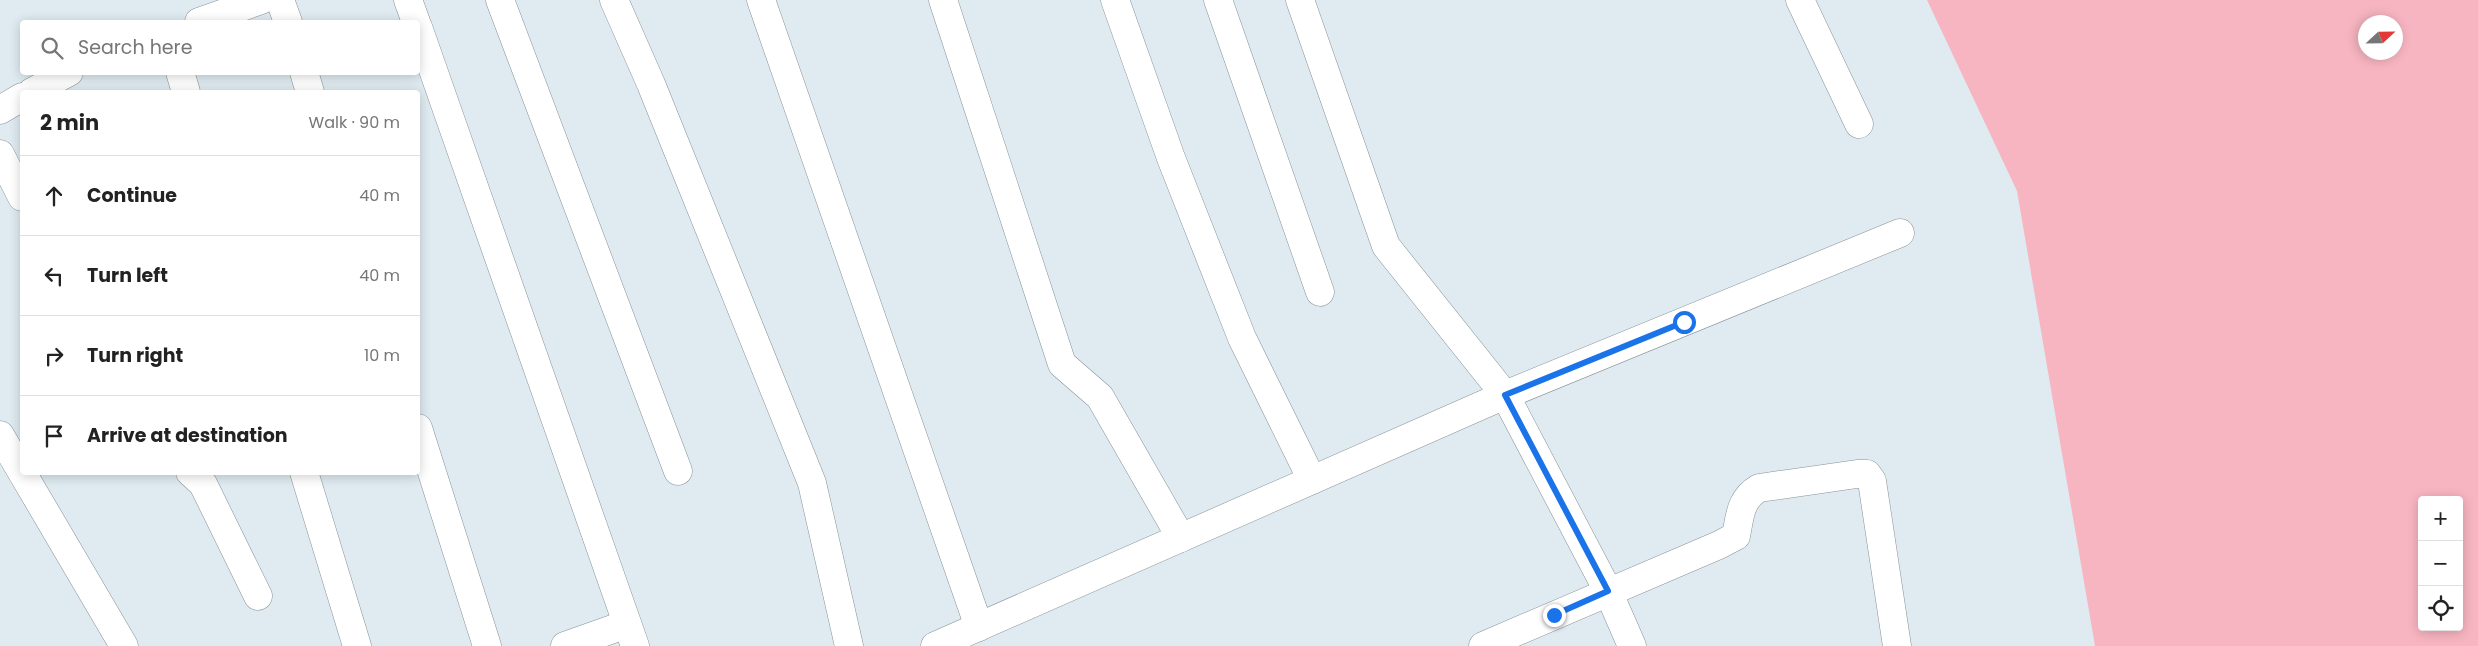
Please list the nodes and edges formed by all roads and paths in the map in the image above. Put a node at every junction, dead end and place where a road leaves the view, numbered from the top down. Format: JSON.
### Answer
{"nodes":[{"id":1,"x":261,"y":0,"type":"edge"},
{"id":2,"x":280,"y":0,"type":"edge"},
{"id":3,"x":408,"y":0,"type":"edge"},
{"id":4,"x":500,"y":0,"type":"edge"},
{"id":5,"x":614,"y":0,"type":"edge"},
{"id":6,"x":761,"y":0,"type":"edge"},
{"id":7,"x":942,"y":0,"type":"edge"},
{"id":8,"x":1115,"y":0,"type":"edge"},
{"id":9,"x":1218,"y":0,"type":"edge"},
{"id":10,"x":1300,"y":0,"type":"edge"},
{"id":11,"x":1800,"y":0,"type":"edge"},
{"id":12,"x":224,"y":6,"type":"edge"},
{"id":13,"x":203,"y":20,"type":"edge"},
{"id":14,"x":287,"y":20,"type":"edge"},
{"id":15,"x":415,"y":20,"type":"edge"},
{"id":16,"x":420,"y":33,"type":"edge"},
{"id":17,"x":63,"y":75,"type":"edge"},
{"id":18,"x":181,"y":75,"type":"edge"},
{"id":19,"x":305,"y":75,"type":"edge"},
{"id":20,"x":36,"y":90,"type":"edge"},
{"id":21,"x":185,"y":90,"type":"edge"},
{"id":22,"x":309,"y":90,"type":"edge"},
{"id":23,"x":20,"y":99,"type":"edge"},
{"id":24,"x":0,"y":110,"type":"edge"},
{"id":25,"x":1859,"y":124,"type":"dead end"},
{"id":26,"x":0,"y":154,"type":"edge"},
{"id":27,"x":20,"y":193,"type":"edge"},
{"id":28,"x":1900,"y":233,"type":"dead end"},
{"id":29,"x":1320,"y":292,"type":"dead end"},
{"id":30,"x":1505,"y":395,"type":"junction"},
{"id":31,"x":420,"y":434,"type":"edge"},
{"id":32,"x":0,"y":436,"type":"edge"},
{"id":33,"x":20,"y":470,"type":"edge"},
{"id":34,"x":678,"y":471,"type":"dead end"},
{"id":35,"x":23,"y":475,"type":"edge"},
{"id":36,"x":193,"y":475,"type":"edge"},
{"id":37,"x":305,"y":475,"type":"edge"},
{"id":38,"x":1312,"y":480,"type":"junction"},
{"id":39,"x":1181,"y":538,"type":"junction"},
{"id":40,"x":1608,"y":591,"type":"junction"},
{"id":41,"x":258,"y":596,"type":"dead end"},
{"id":42,"x":979,"y":627,"type":"junction"},
{"id":43,"x":631,"y":635,"type":"edge"},
{"id":44,"x":124,"y":646,"type":"edge"},
{"id":45,"x":357,"y":646,"type":"edge"},
{"id":46,"x":487,"y":646,"type":"edge"},
{"id":47,"x":565,"y":646,"type":"edge"},
{"id":48,"x":849,"y":646,"type":"edge"},
{"id":49,"x":934,"y":646,"type":"edge"},
{"id":50,"x":1483,"y":646,"type":"edge"},
{"id":51,"x":1632,"y":646,"type":"edge"},
{"id":52,"x":1897,"y":646,"type":"edge"}],
"edges":[{"from":1,"to":12,"type":"street"},
{"from":2,"to":14,"type":"street"},
{"from":3,"to":15,"type":"street"},
{"from":4,"to":34,"type":"street"},
{"from":5,"to":48,"type":"street"},
{"from":6,"to":42,"type":"street"},
{"from":7,"to":39,"type":"street"},
{"from":8,"to":38,"type":"street"},
{"from":9,"to":29,"type":"street"},
{"from":10,"to":30,"type":"street"},
{"from":11,"to":25,"type":"street"},
{"from":12,"to":13,"type":"street"},
{"from":16,"to":43,"type":"street"},
{"from":17,"to":20,"type":"street"},
{"from":18,"to":21,"type":"street"},
{"from":19,"to":22,"type":"street"},
{"from":23,"to":24,"type":"street"},
{"from":26,"to":27,"type":"street"},
{"from":28,"to":30,"type":"street"},
{"from":30,"to":38,"type":"street"},
{"from":30,"to":40,"type":"street"},
{"from":31,"to":46,"type":"street"},
{"from":32,"to":33,"type":"street"},
{"from":35,"to":44,"type":"street"},
{"from":36,"to":41,"type":"street"},
{"from":37,"to":45,"type":"street"},
{"from":38,"to":39,"type":"street"},
{"from":39,"to":42,"type":"street"},
{"from":40,"to":50,"type":"street"},
{"from":40,"to":51,"type":"street"},
{"from":40,"to":52,"type":"street"},
{"from":42,"to":49,"type":"street"},
{"from":43,"to":47,"type":"street"}]}
